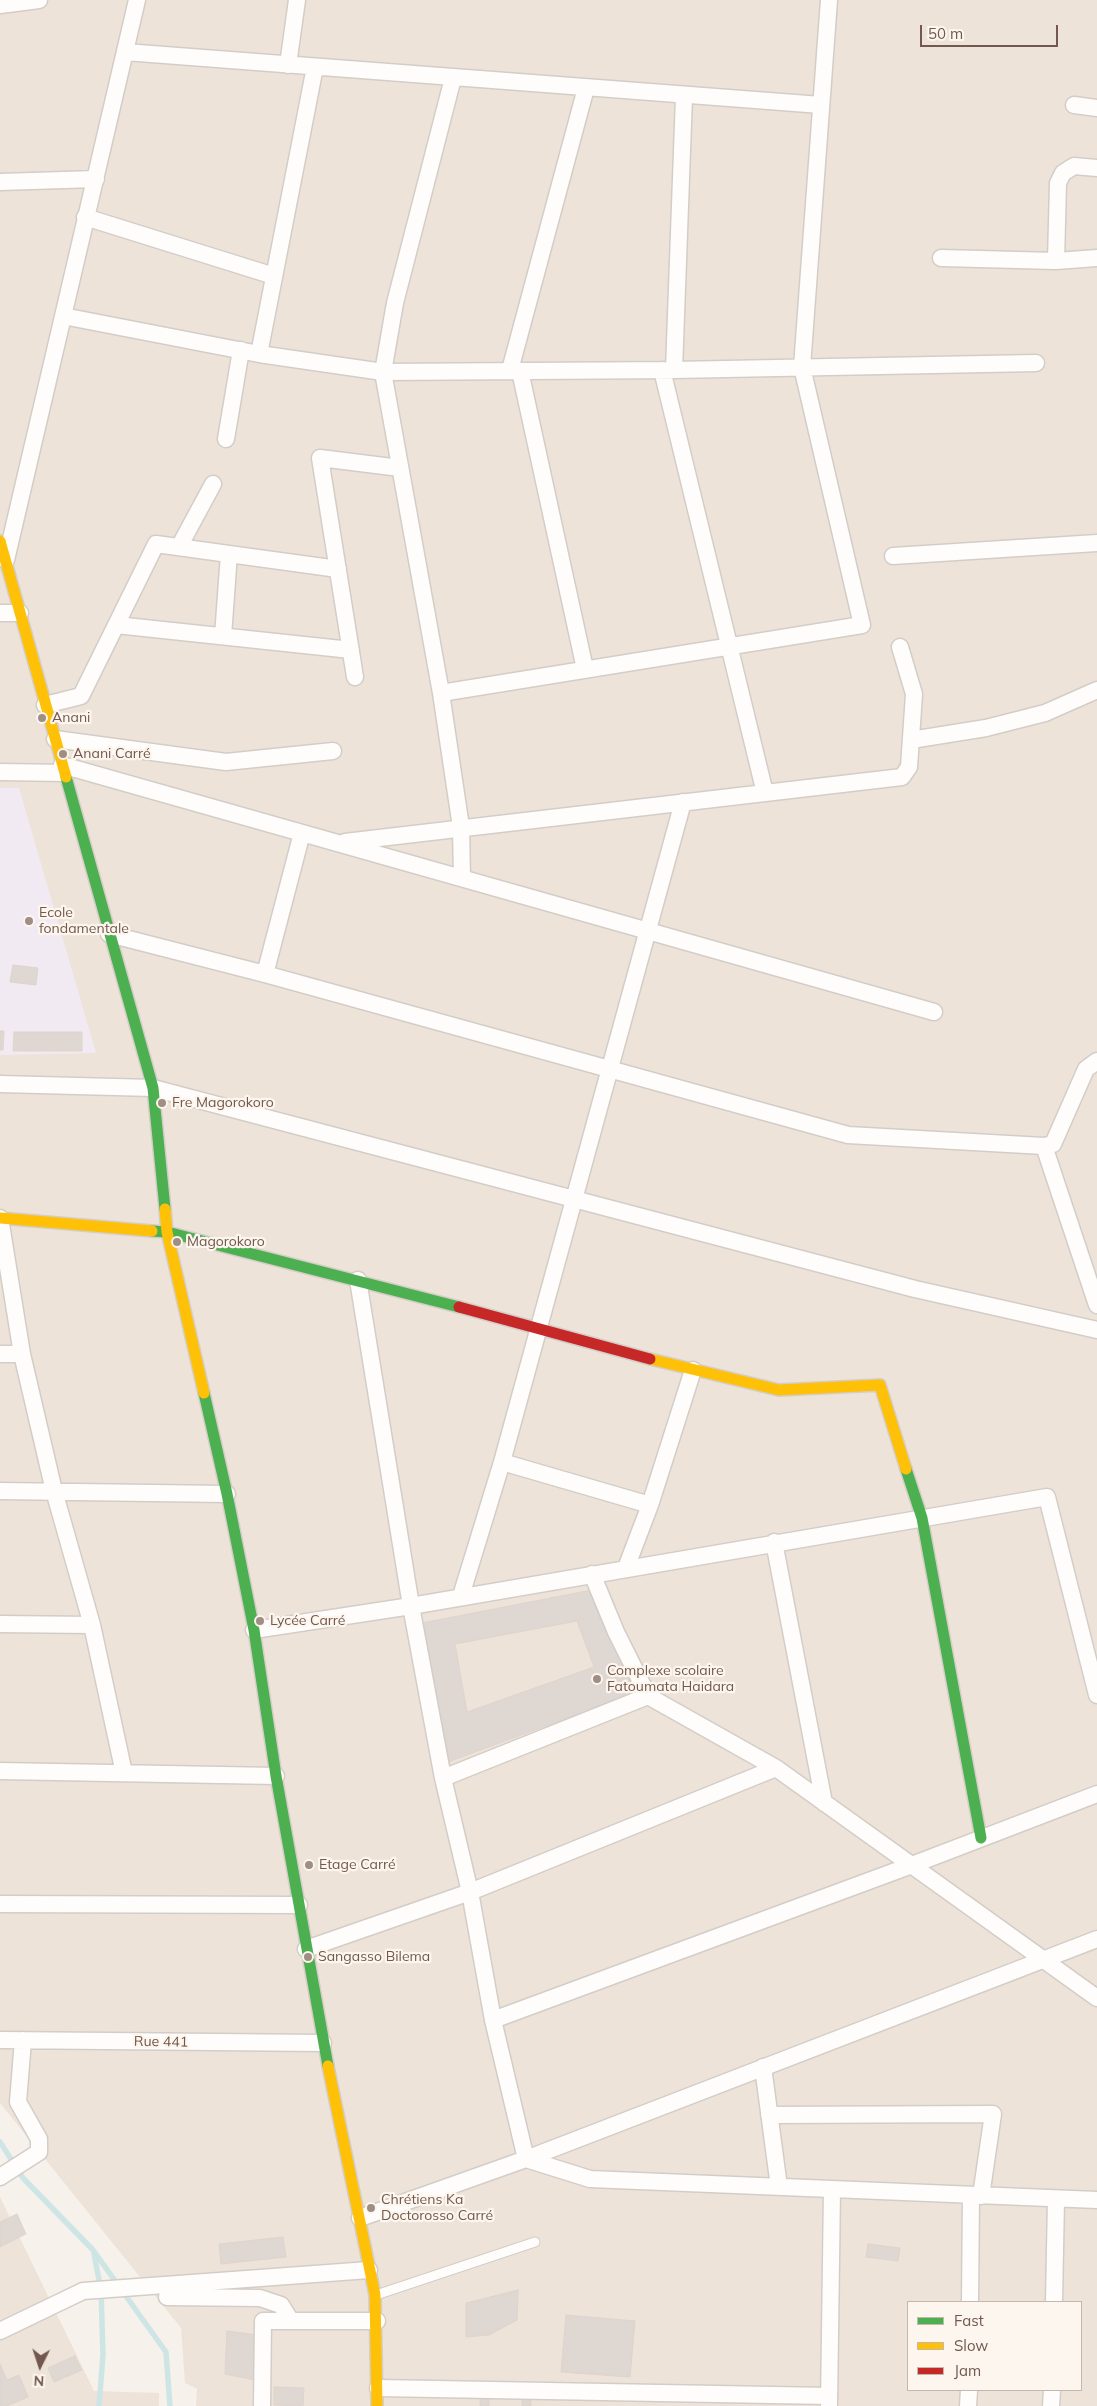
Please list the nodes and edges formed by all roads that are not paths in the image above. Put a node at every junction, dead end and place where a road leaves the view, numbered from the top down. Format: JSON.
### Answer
{"nodes":[{"id":1,"x":39,"y":0,"type":"edge"},
{"id":2,"x":137,"y":0,"type":"edge"},
{"id":3,"x":296,"y":0,"type":"edge"},
{"id":4,"x":828,"y":0,"type":"edge"},
{"id":5,"x":0,"y":5,"type":"edge"},
{"id":6,"x":125,"y":52,"type":"junction"},
{"id":7,"x":288,"y":65,"type":"junction"},
{"id":8,"x":316,"y":67,"type":"junction"},
{"id":9,"x":453,"y":78,"type":"junction"},
{"id":10,"x":586,"y":88,"type":"junction"},
{"id":11,"x":684,"y":96,"type":"junction"},
{"id":12,"x":821,"y":105,"type":"junction"},
{"id":13,"x":1074,"y":105,"type":"dead end"},
{"id":14,"x":1097,"y":108,"type":"edge"},
{"id":15,"x":1097,"y":168,"type":"edge"},
{"id":16,"x":96,"y":179,"type":"junction"},
{"id":17,"x":0,"y":182,"type":"edge"},
{"id":18,"x":85,"y":217,"type":"junction"},
{"id":19,"x":941,"y":258,"type":"dead end"},
{"id":20,"x":1097,"y":258,"type":"edge"},
{"id":21,"x":1056,"y":260,"type":"junction"},
{"id":22,"x":274,"y":276,"type":"junction"},
{"id":23,"x":63,"y":316,"type":"junction"},
{"id":24,"x":241,"y":350,"type":"junction"},
{"id":25,"x":259,"y":354,"type":"junction"},
{"id":26,"x":1036,"y":363,"type":"dead end"},
{"id":27,"x":802,"y":367,"type":"junction"},
{"id":28,"x":668,"y":370,"type":"junction"},
{"id":29,"x":515,"y":371,"type":"junction"},
{"id":30,"x":382,"y":372,"type":"junction"},
{"id":31,"x":226,"y":440,"type":"dead end"},
{"id":32,"x":400,"y":468,"type":"junction"},
{"id":33,"x":214,"y":484,"type":"dead end"},
{"id":34,"x":0,"y":541,"type":"edge"},
{"id":35,"x":1097,"y":543,"type":"edge"},
{"id":36,"x":179,"y":547,"type":"junction"},
{"id":37,"x":230,"y":554,"type":"junction"},
{"id":38,"x":893,"y":556,"type":"dead end"},
{"id":39,"x":6,"y":562,"type":"junction"},
{"id":40,"x":338,"y":570,"type":"junction"},
{"id":41,"x":0,"y":613,"type":"edge"},
{"id":42,"x":20,"y":613,"type":"junction"},
{"id":43,"x":116,"y":625,"type":"junction"},
{"id":44,"x":222,"y":636,"type":"junction"},
{"id":45,"x":730,"y":646,"type":"junction"},
{"id":46,"x":900,"y":647,"type":"dead end"},
{"id":47,"x":351,"y":650,"type":"junction"},
{"id":48,"x":585,"y":670,"type":"junction"},
{"id":49,"x":355,"y":677,"type":"dead end"},
{"id":50,"x":1097,"y":690,"type":"edge"},
{"id":51,"x":441,"y":693,"type":"junction"},
{"id":52,"x":46,"y":705,"type":"junction"},
{"id":53,"x":55,"y":738,"type":"junction"},
{"id":54,"x":911,"y":740,"type":"junction"},
{"id":55,"x":333,"y":751,"type":"dead end"},
{"id":56,"x":63,"y":769,"type":"junction"},
{"id":57,"x":0,"y":772,"type":"edge"},
{"id":58,"x":766,"y":792,"type":"junction"},
{"id":59,"x":683,"y":802,"type":"junction"},
{"id":60,"x":461,"y":827,"type":"junction"},
{"id":61,"x":302,"y":833,"type":"junction"},
{"id":62,"x":338,"y":843,"type":"junction"},
{"id":63,"x":462,"y":878,"type":"junction"},
{"id":64,"x":649,"y":931,"type":"junction"},
{"id":65,"x":109,"y":934,"type":"junction"},
{"id":66,"x":265,"y":974,"type":"junction"},
{"id":67,"x":934,"y":1012,"type":"dead end"},
{"id":68,"x":1097,"y":1061,"type":"edge"},
{"id":69,"x":610,"y":1070,"type":"junction"},
{"id":70,"x":0,"y":1084,"type":"edge"},
{"id":71,"x":153,"y":1088,"type":"junction"},
{"id":72,"x":1044,"y":1146,"type":"junction"},
{"id":73,"x":575,"y":1199,"type":"junction"},
{"id":74,"x":0,"y":1218,"type":"edge"},
{"id":75,"x":167,"y":1232,"type":"junction"},
{"id":76,"x":358,"y":1280,"type":"junction"},
{"id":77,"x":1097,"y":1305,"type":"edge"},
{"id":78,"x":539,"y":1329,"type":"junction"},
{"id":79,"x":1097,"y":1330,"type":"edge"},
{"id":80,"x":0,"y":1354,"type":"edge"},
{"id":81,"x":22,"y":1354,"type":"junction"},
{"id":82,"x":693,"y":1370,"type":"junction"},
{"id":83,"x":502,"y":1462,"type":"junction"},
{"id":84,"x":0,"y":1491,"type":"edge"},
{"id":85,"x":54,"y":1492,"type":"junction"},
{"id":86,"x":227,"y":1494,"type":"junction"},
{"id":87,"x":650,"y":1506,"type":"junction"},
{"id":88,"x":922,"y":1518,"type":"junction"},
{"id":89,"x":774,"y":1542,"type":"junction"},
{"id":90,"x":626,"y":1568,"type":"junction"},
{"id":91,"x":592,"y":1574,"type":"junction"},
{"id":92,"x":462,"y":1596,"type":"junction"},
{"id":93,"x":411,"y":1606,"type":"junction"},
{"id":94,"x":0,"y":1624,"type":"edge"},
{"id":95,"x":92,"y":1625,"type":"junction"},
{"id":96,"x":254,"y":1630,"type":"junction"},
{"id":97,"x":1091,"y":1643,"type":"edge"},
{"id":98,"x":1097,"y":1695,"type":"edge"},
{"id":99,"x":648,"y":1696,"type":"junction"},
{"id":100,"x":776,"y":1768,"type":"junction"},
{"id":101,"x":0,"y":1771,"type":"edge"},
{"id":102,"x":124,"y":1773,"type":"junction"},
{"id":103,"x":276,"y":1776,"type":"junction"},
{"id":104,"x":443,"y":1778,"type":"junction"},
{"id":105,"x":1097,"y":1794,"type":"edge"},
{"id":106,"x":824,"y":1803,"type":"junction"},
{"id":107,"x":980,"y":1838,"type":"junction"},
{"id":108,"x":912,"y":1865,"type":"junction"},
{"id":109,"x":470,"y":1892,"type":"junction"},
{"id":110,"x":0,"y":1904,"type":"edge"},
{"id":111,"x":300,"y":1906,"type":"junction"},
{"id":112,"x":1097,"y":1939,"type":"edge"},
{"id":113,"x":306,"y":1949,"type":"junction"},
{"id":114,"x":1044,"y":1960,"type":"junction"},
{"id":115,"x":1097,"y":1998,"type":"edge"},
{"id":116,"x":493,"y":2020,"type":"junction"},
{"id":117,"x":0,"y":2040,"type":"edge"},
{"id":118,"x":23,"y":2040,"type":"junction"},
{"id":119,"x":323,"y":2043,"type":"junction"},
{"id":120,"x":763,"y":2067,"type":"junction"},
{"id":121,"x":769,"y":2115,"type":"junction"},
{"id":122,"x":526,"y":2159,"type":"junction"},
{"id":123,"x":0,"y":2177,"type":"edge"},
{"id":124,"x":779,"y":2188,"type":"junction"},
{"id":125,"x":832,"y":2190,"type":"junction"},
{"id":126,"x":976,"y":2195,"type":"junction"},
{"id":127,"x":1056,"y":2199,"type":"junction"},
{"id":128,"x":1097,"y":2200,"type":"edge"},
{"id":129,"x":360,"y":2218,"type":"junction"},
{"id":130,"x":535,"y":2242,"type":"dead end"},
{"id":131,"x":369,"y":2270,"type":"junction"},
{"id":132,"x":375,"y":2296,"type":"junction"},
{"id":133,"x":167,"y":2297,"type":"dead end"},
{"id":134,"x":970,"y":2301,"type":"edge"},
{"id":135,"x":1054,"y":2301,"type":"edge"},
{"id":136,"x":291,"y":2321,"type":"junction"},
{"id":137,"x":377,"y":2322,"type":"junction"},
{"id":138,"x":0,"y":2331,"type":"edge"},
{"id":139,"x":378,"y":2388,"type":"junction"},
{"id":140,"x":969,"y":2391,"type":"edge"},
{"id":141,"x":1052,"y":2391,"type":"edge"},
{"id":142,"x":829,"y":2401,"type":"edge"},
{"id":143,"x":262,"y":2406,"type":"edge"},
{"id":144,"x":377,"y":2406,"type":"edge"},
{"id":145,"x":968,"y":2406,"type":"edge"},
{"id":146,"x":1051,"y":2406,"type":"edge"}],
"edges":[{"from":1,"to":5,"type":"street"},
{"from":2,"to":6,"type":"street"},
{"from":3,"to":7,"type":"street"},
{"from":4,"to":12,"type":"street"},
{"from":6,"to":7,"type":"street"},
{"from":6,"to":16,"type":"street"},
{"from":7,"to":8,"type":"street"},
{"from":8,"to":9,"type":"street"},
{"from":8,"to":22,"type":"street"},
{"from":9,"to":10,"type":"street"},
{"from":9,"to":30,"type":"street"},
{"from":10,"to":11,"type":"street"},
{"from":10,"to":29,"type":"street"},
{"from":11,"to":12,"type":"street"},
{"from":11,"to":28,"type":"street"},
{"from":12,"to":27,"type":"street"},
{"from":13,"to":14,"type":"street"},
{"from":15,"to":21,"type":"street"},
{"from":16,"to":17,"type":"street"},
{"from":16,"to":18,"type":"street"},
{"from":18,"to":22,"type":"street"},
{"from":18,"to":23,"type":"street"},
{"from":19,"to":21,"type":"street"},
{"from":20,"to":21,"type":"street"},
{"from":22,"to":25,"type":"street"},
{"from":23,"to":24,"type":"street"},
{"from":23,"to":39,"type":"street"},
{"from":24,"to":25,"type":"street"},
{"from":24,"to":31,"type":"street"},
{"from":25,"to":30,"type":"street"},
{"from":26,"to":27,"type":"street"},
{"from":27,"to":28,"type":"street"},
{"from":27,"to":45,"type":"street"},
{"from":28,"to":29,"type":"street"},
{"from":28,"to":45,"type":"street"},
{"from":29,"to":30,"type":"street"},
{"from":29,"to":48,"type":"street"},
{"from":30,"to":32,"type":"street"},
{"from":32,"to":40,"type":"street"},
{"from":32,"to":51,"type":"street"},
{"from":33,"to":36,"type":"street"},
{"from":34,"to":39,"type":"street"},
{"from":35,"to":38,"type":"street"},
{"from":36,"to":37,"type":"street"},
{"from":36,"to":43,"type":"street"},
{"from":37,"to":40,"type":"street"},
{"from":37,"to":44,"type":"street"},
{"from":39,"to":42,"type":"street"},
{"from":40,"to":47,"type":"street"},
{"from":41,"to":42,"type":"street"},
{"from":42,"to":52,"type":"street"},
{"from":43,"to":44,"type":"street"},
{"from":43,"to":52,"type":"street"},
{"from":44,"to":47,"type":"street"},
{"from":45,"to":48,"type":"street"},
{"from":45,"to":58,"type":"street"},
{"from":46,"to":54,"type":"street"},
{"from":47,"to":49,"type":"street"},
{"from":48,"to":51,"type":"street"},
{"from":50,"to":54,"type":"street"},
{"from":51,"to":60,"type":"street"},
{"from":52,"to":53,"type":"street"},
{"from":53,"to":55,"type":"street"},
{"from":53,"to":56,"type":"street"},
{"from":54,"to":58,"type":"street"},
{"from":56,"to":57,"type":"street"},
{"from":56,"to":61,"type":"street"},
{"from":56,"to":65,"type":"street"},
{"from":58,"to":59,"type":"street"},
{"from":59,"to":60,"type":"street"},
{"from":59,"to":64,"type":"street"},
{"from":60,"to":62,"type":"street"},
{"from":60,"to":63,"type":"street"},
{"from":61,"to":62,"type":"street"},
{"from":61,"to":66,"type":"street"},
{"from":62,"to":63,"type":"street"},
{"from":63,"to":64,"type":"street"},
{"from":64,"to":67,"type":"street"},
{"from":64,"to":69,"type":"street"},
{"from":65,"to":66,"type":"street"},
{"from":65,"to":71,"type":"street"},
{"from":66,"to":69,"type":"street"},
{"from":68,"to":72,"type":"street"},
{"from":69,"to":72,"type":"street"},
{"from":69,"to":73,"type":"street"},
{"from":70,"to":71,"type":"street"},
{"from":71,"to":73,"type":"street"},
{"from":71,"to":75,"type":"street"},
{"from":72,"to":77,"type":"street"},
{"from":73,"to":78,"type":"street"},
{"from":73,"to":79,"type":"street"},
{"from":74,"to":75,"type":"street"},
{"from":74,"to":81,"type":"street"},
{"from":75,"to":76,"type":"street"},
{"from":75,"to":86,"type":"street"},
{"from":76,"to":78,"type":"street"},
{"from":76,"to":93,"type":"street"},
{"from":78,"to":82,"type":"street"},
{"from":78,"to":83,"type":"street"},
{"from":80,"to":81,"type":"street"},
{"from":81,"to":85,"type":"street"},
{"from":82,"to":87,"type":"street"},
{"from":82,"to":88,"type":"street"},
{"from":83,"to":87,"type":"street"},
{"from":83,"to":92,"type":"street"},
{"from":84,"to":85,"type":"street"},
{"from":85,"to":86,"type":"street"},
{"from":85,"to":95,"type":"street"},
{"from":86,"to":96,"type":"street"},
{"from":87,"to":90,"type":"street"},
{"from":88,"to":89,"type":"street"},
{"from":88,"to":97,"type":"street"},
{"from":88,"to":107,"type":"street"},
{"from":89,"to":90,"type":"street"},
{"from":89,"to":106,"type":"street"},
{"from":90,"to":91,"type":"street"},
{"from":91,"to":92,"type":"street"},
{"from":91,"to":99,"type":"street"},
{"from":92,"to":93,"type":"street"},
{"from":93,"to":96,"type":"street"},
{"from":93,"to":104,"type":"street"},
{"from":94,"to":95,"type":"street"},
{"from":95,"to":102,"type":"street"},
{"from":96,"to":103,"type":"street"},
{"from":97,"to":98,"type":"street"},
{"from":99,"to":100,"type":"street"},
{"from":99,"to":104,"type":"street"},
{"from":100,"to":106,"type":"street"},
{"from":100,"to":109,"type":"street"},
{"from":101,"to":102,"type":"street"},
{"from":102,"to":103,"type":"street"},
{"from":103,"to":111,"type":"street"},
{"from":104,"to":109,"type":"street"},
{"from":105,"to":107,"type":"street"},
{"from":106,"to":108,"type":"street"},
{"from":107,"to":108,"type":"street"},
{"from":108,"to":114,"type":"street"},
{"from":108,"to":116,"type":"street"},
{"from":109,"to":113,"type":"street"},
{"from":109,"to":116,"type":"street"},
{"from":110,"to":111,"type":"street"},
{"from":111,"to":113,"type":"street"},
{"from":112,"to":114,"type":"street"},
{"from":113,"to":119,"type":"street"},
{"from":114,"to":115,"type":"street"},
{"from":114,"to":120,"type":"street"},
{"from":116,"to":122,"type":"street"},
{"from":117,"to":118,"type":"street","name":"Rue 441"},
{"from":118,"to":119,"type":"street","name":"Rue 441"},
{"from":118,"to":123,"type":"street"},
{"from":119,"to":129,"type":"street"},
{"from":120,"to":121,"type":"street"},
{"from":120,"to":122,"type":"street"},
{"from":121,"to":124,"type":"street"},
{"from":121,"to":126,"type":"street"},
{"from":122,"to":124,"type":"street"},
{"from":122,"to":129,"type":"street"},
{"from":124,"to":125,"type":"street"},
{"from":125,"to":126,"type":"street"},
{"from":125,"to":142,"type":"street"},
{"from":126,"to":127,"type":"street"},
{"from":126,"to":134,"type":"street"},
{"from":127,"to":128,"type":"street"},
{"from":127,"to":135,"type":"street"},
{"from":129,"to":131,"type":"street"},
{"from":130,"to":132,"type":"lane"},
{"from":131,"to":132,"type":"street"},
{"from":131,"to":138,"type":"street"},
{"from":132,"to":137,"type":"street"},
{"from":133,"to":136,"type":"street"},
{"from":136,"to":137,"type":"street"},
{"from":136,"to":143,"type":"street"},
{"from":137,"to":139,"type":"street"},
{"from":139,"to":142,"type":"street"},
{"from":139,"to":144,"type":"street"},
{"from":140,"to":145,"type":"street"},
{"from":141,"to":146,"type":"street"}]}
